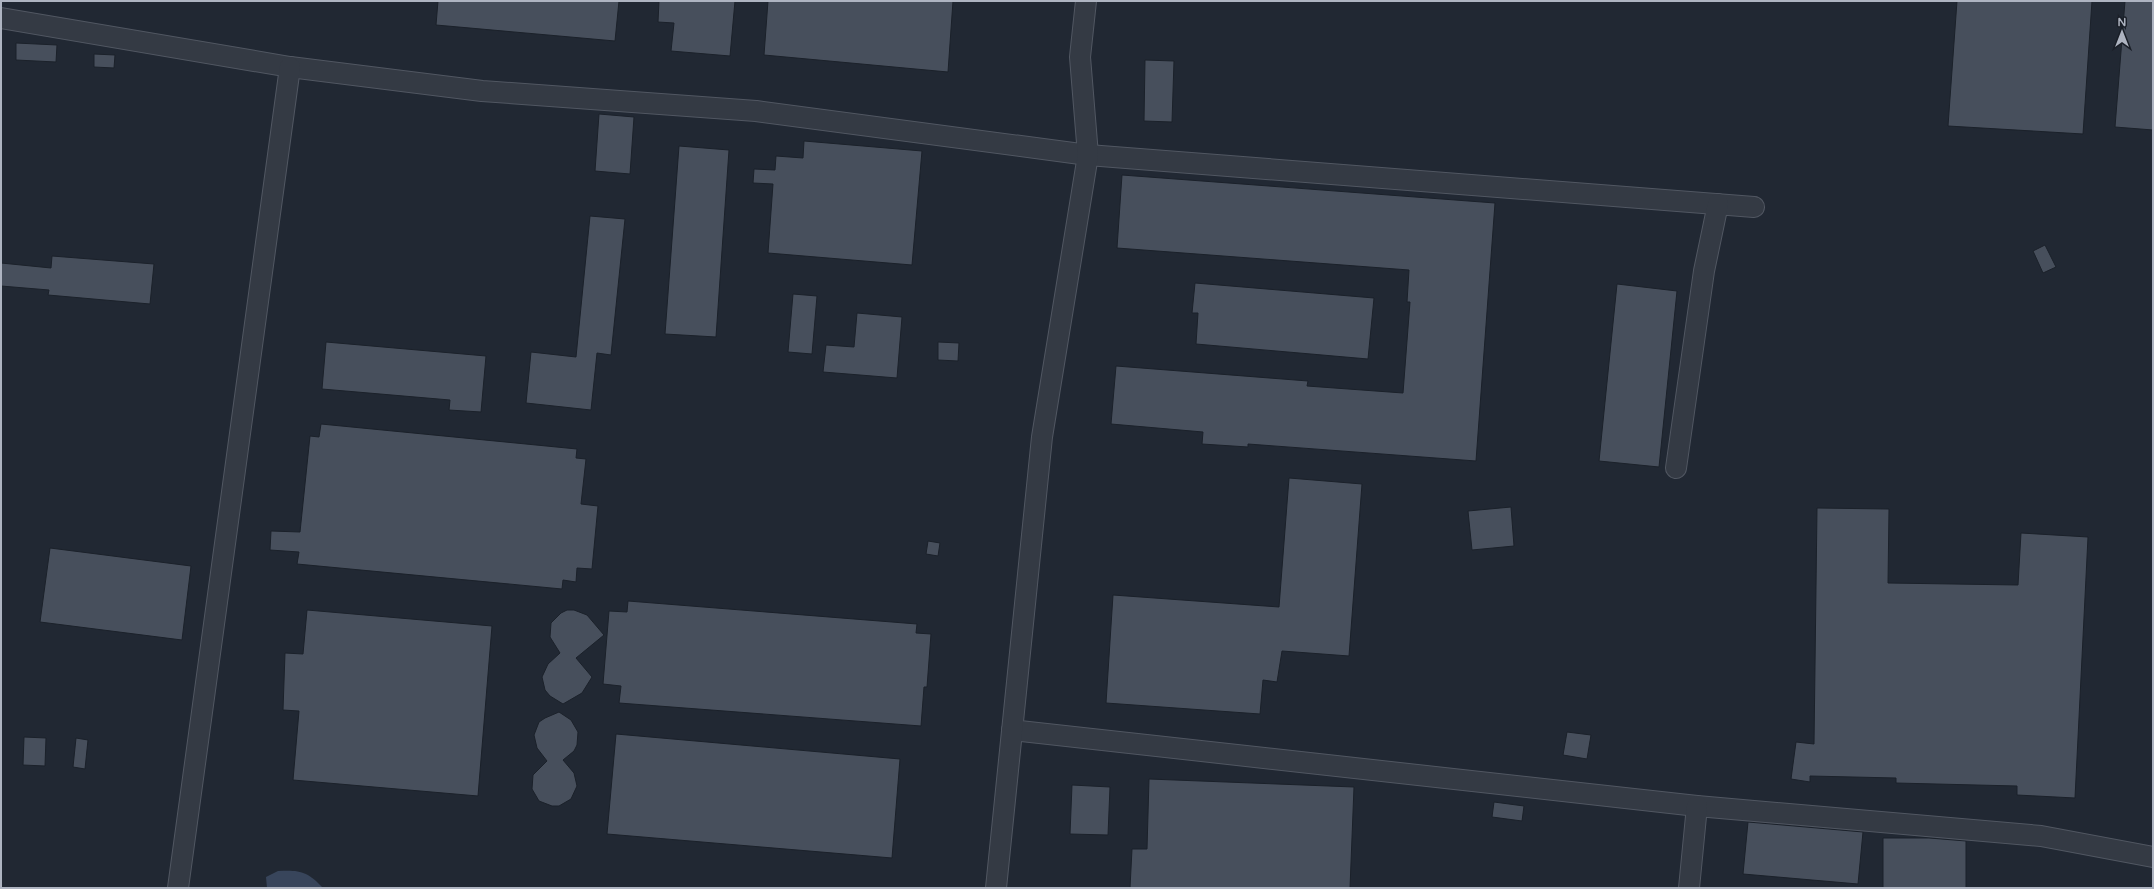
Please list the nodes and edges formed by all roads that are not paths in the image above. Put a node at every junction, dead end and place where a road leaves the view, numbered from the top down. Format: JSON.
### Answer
{"nodes":[{"id":1,"x":1086,"y":1,"type":"edge"},
{"id":2,"x":1,"y":18,"type":"edge"},
{"id":3,"x":290,"y":67,"type":"junction"},
{"id":4,"x":1088,"y":155,"type":"junction"},
{"id":5,"x":1718,"y":204,"type":"junction"},
{"id":6,"x":1754,"y":207,"type":"dead end"},
{"id":7,"x":1676,"y":468,"type":"dead end"},
{"id":8,"x":1012,"y":730,"type":"junction"},
{"id":9,"x":1697,"y":806,"type":"junction"},
{"id":10,"x":2153,"y":857,"type":"edge"},
{"id":11,"x":178,"y":888,"type":"edge"},
{"id":12,"x":996,"y":888,"type":"edge"},
{"id":13,"x":1689,"y":888,"type":"edge"}],
"edges":[{"from":1,"to":4,"type":"street"},
{"from":2,"to":3,"type":"street"},
{"from":3,"to":4,"type":"street"},
{"from":3,"to":11,"type":"street"},
{"from":4,"to":5,"type":"street"},
{"from":4,"to":8,"type":"street"},
{"from":5,"to":6,"type":"street"},
{"from":5,"to":7,"type":"street"},
{"from":8,"to":9,"type":"street"},
{"from":8,"to":12,"type":"street"},
{"from":9,"to":10,"type":"street"},
{"from":9,"to":13,"type":"street"}]}
